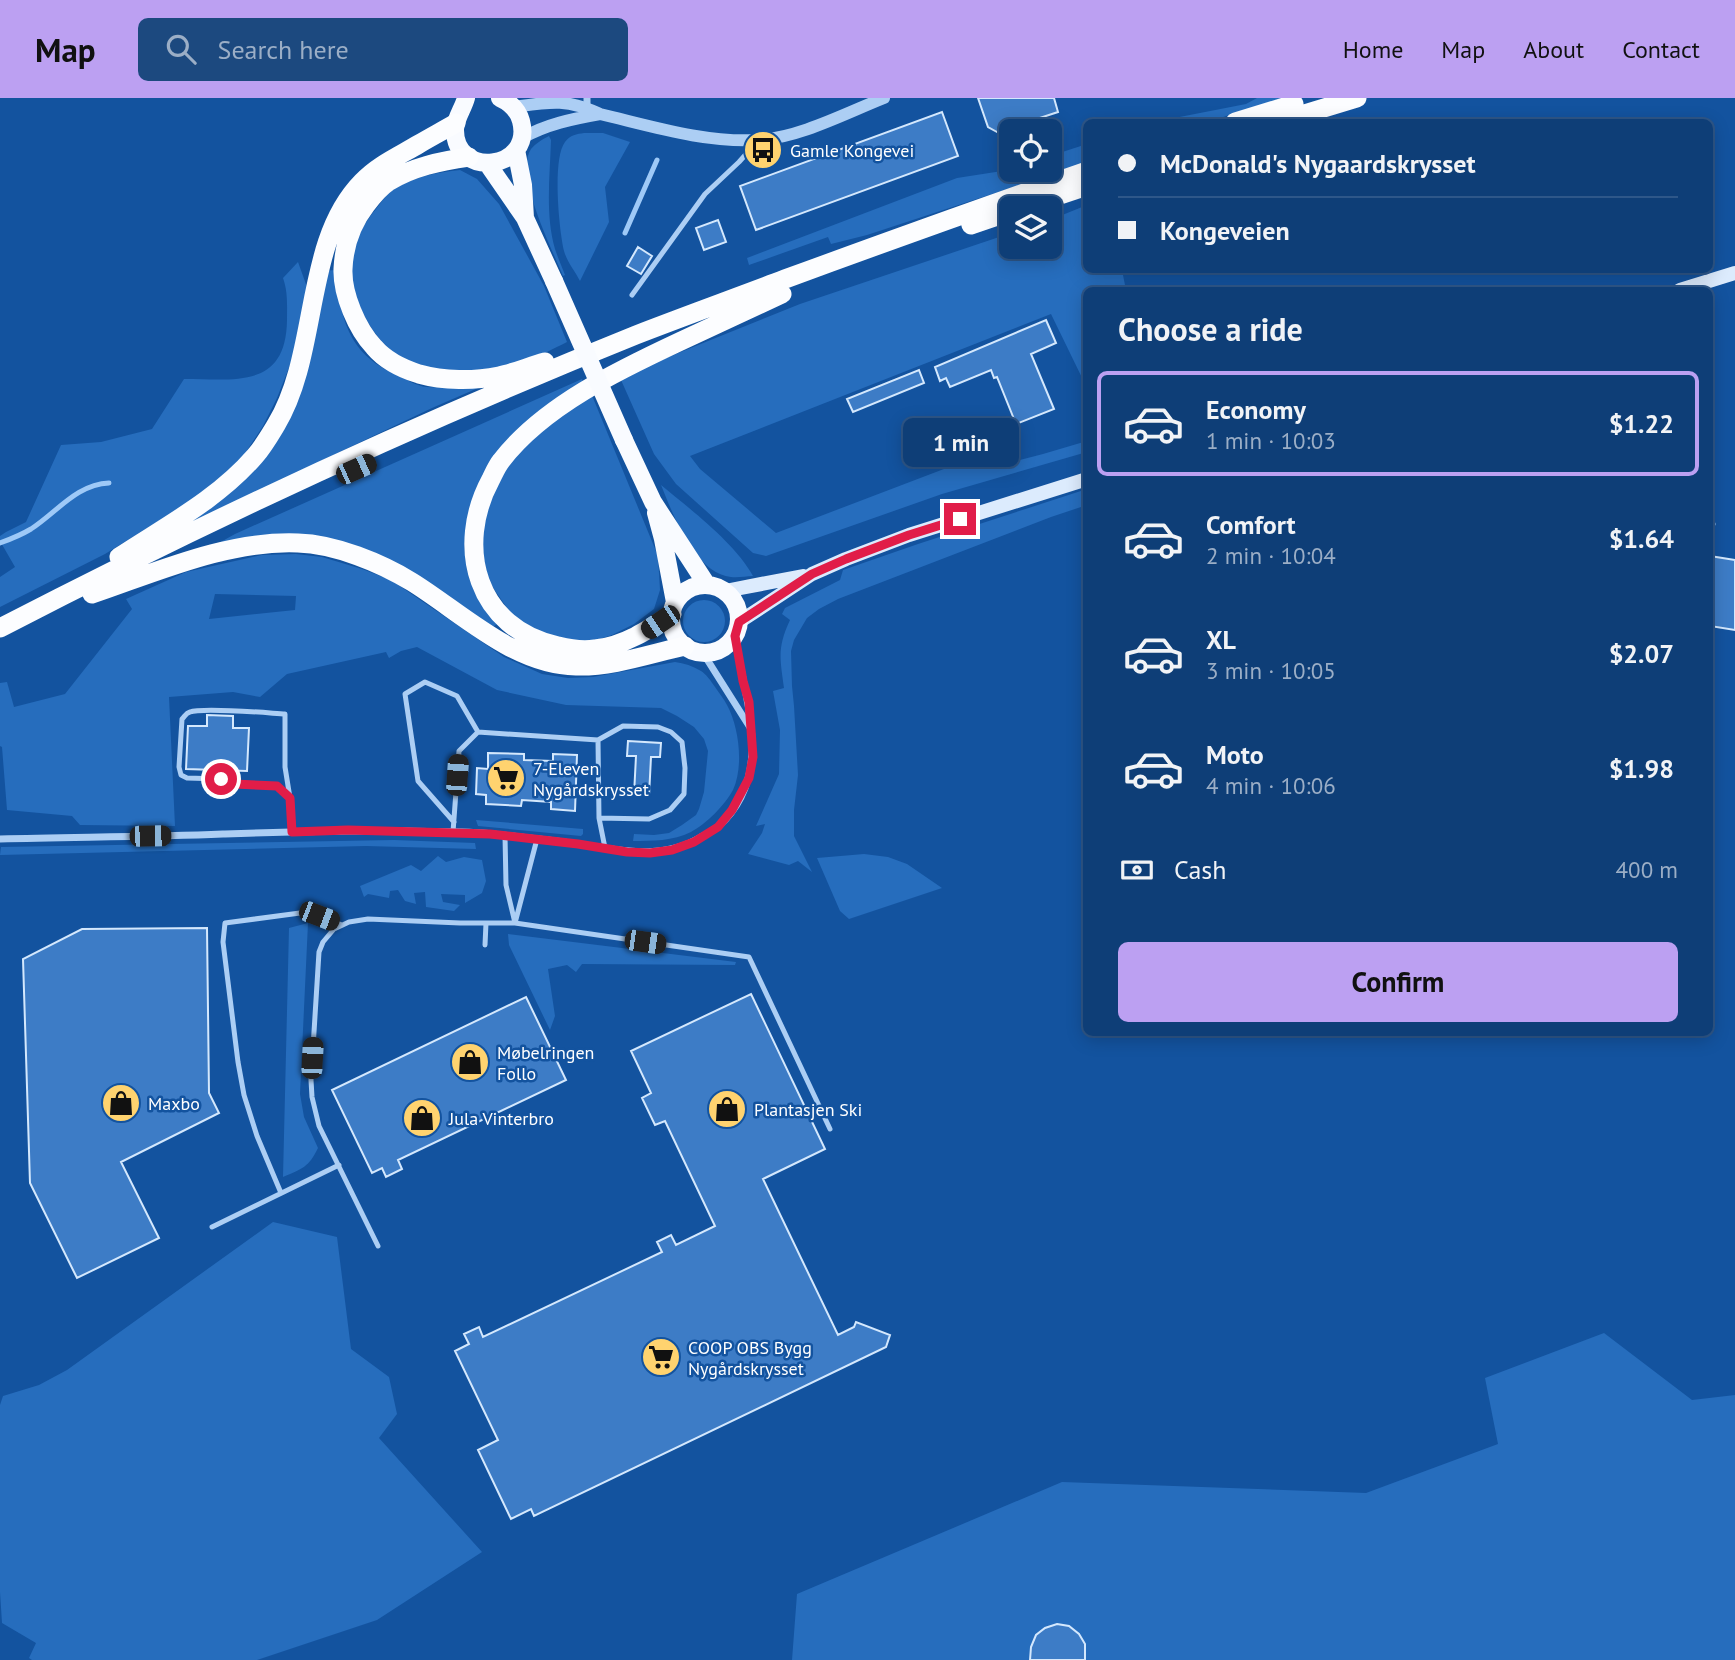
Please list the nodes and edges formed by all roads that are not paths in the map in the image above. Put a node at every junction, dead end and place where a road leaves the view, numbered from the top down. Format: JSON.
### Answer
{"nodes":[{"id":1,"x":884,"y":98,"type":"edge"},
{"id":2,"x":1312,"y":98,"type":"edge"},
{"id":3,"x":1357,"y":98,"type":"edge"},
{"id":4,"x":507,"y":101,"type":"edge"},
{"id":5,"x":466,"y":106,"type":"edge"},
{"id":6,"x":590,"y":109,"type":"edge"},
{"id":7,"x":1245,"y":119,"type":"edge"},
{"id":8,"x":1288,"y":119,"type":"edge"},
{"id":9,"x":758,"y":140,"type":"junction"},
{"id":10,"x":519,"y":144,"type":"junction"},
{"id":11,"x":478,"y":160,"type":"junction"},
{"id":12,"x":1083,"y":172,"type":"edge"},
{"id":13,"x":1083,"y":187,"type":"edge"},
{"id":14,"x":1057,"y":196,"type":"edge"},
{"id":15,"x":999,"y":215,"type":"edge"},
{"id":16,"x":525,"y":218,"type":"junction"},
{"id":17,"x":1735,"y":273,"type":"edge"},
{"id":18,"x":1690,"y":287,"type":"edge"},
{"id":19,"x":782,"y":294,"type":"junction"},
{"id":20,"x":632,"y":295,"type":"dead end"},
{"id":21,"x":636,"y":335,"type":"junction"},
{"id":22,"x":1083,"y":480,"type":"edge"},
{"id":23,"x":653,"y":502,"type":"junction"},
{"id":24,"x":812,"y":574,"type":"junction"},
{"id":25,"x":707,"y":585,"type":"junction"},
{"id":26,"x":725,"y":591,"type":"junction"},
{"id":27,"x":92,"y":594,"type":"junction"},
{"id":28,"x":43,"y":606,"type":"junction"},
{"id":29,"x":673,"y":608,"type":"junction"},
{"id":30,"x":0,"y":628,"type":"edge"},
{"id":31,"x":737,"y":629,"type":"junction"},
{"id":32,"x":0,"y":642,"type":"edge"},
{"id":33,"x":694,"y":649,"type":"junction"},
{"id":34,"x":751,"y":730,"type":"junction"},
{"id":35,"x":478,"y":732,"type":"junction"},
{"id":36,"x":598,"y":740,"type":"junction"},
{"id":37,"x":290,"y":798,"type":"junction"},
{"id":38,"x":600,"y":817,"type":"junction"},
{"id":39,"x":454,"y":821,"type":"junction"},
{"id":40,"x":292,"y":832,"type":"junction"},
{"id":41,"x":453,"y":832,"type":"junction"},
{"id":42,"x":505,"y":836,"type":"junction"},
{"id":43,"x":0,"y":839,"type":"edge"},
{"id":44,"x":537,"y":839,"type":"junction"},
{"id":45,"x":606,"y":848,"type":"junction"},
{"id":46,"x":486,"y":923,"type":"junction"},
{"id":47,"x":515,"y":923,"type":"junction"},
{"id":48,"x":342,"y":925,"type":"junction"},
{"id":49,"x":485,"y":945,"type":"dead end"},
{"id":50,"x":830,"y":1129,"type":"dead end"},
{"id":51,"x":339,"y":1165,"type":"junction"},
{"id":52,"x":281,"y":1193,"type":"junction"},
{"id":53,"x":212,"y":1227,"type":"dead end"},
{"id":54,"x":378,"y":1246,"type":"dead end"}],
"edges":[{"from":1,"to":9,"type":"street"},
{"from":2,"to":7,"type":"highway"},
{"from":3,"to":8,"type":"highway"},
{"from":4,"to":6,"type":"street"},
{"from":4,"to":10,"type":"main road"},
{"from":5,"to":11,"type":"main road"},
{"from":5,"to":28,"type":"highway"},
{"from":6,"to":9,"type":"street"},
{"from":6,"to":10,"type":"street"},
{"from":9,"to":20,"type":"lane"},
{"from":10,"to":11,"type":"main road"},
{"from":10,"to":16,"type":"main road"},
{"from":11,"to":16,"type":"main road"},
{"from":11,"to":21,"type":"highway"},
{"from":12,"to":21,"type":"highway"},
{"from":13,"to":14,"type":"highway"},
{"from":15,"to":19,"type":"highway"},
{"from":16,"to":23,"type":"main road","bridge":true},
{"from":17,"to":18,"type":"main road"},
{"from":19,"to":27,"type":"highway"},
{"from":19,"to":29,"type":"highway"},
{"from":21,"to":28,"type":"highway"},
{"from":22,"to":24,"type":"main road"},
{"from":23,"to":25,"type":"main road"},
{"from":23,"to":29,"type":"main road"},
{"from":24,"to":26,"type":"main road"},
{"from":24,"to":31,"type":"main road"},
{"from":25,"to":26,"type":"main road"},
{"from":25,"to":29,"type":"main road"},
{"from":26,"to":31,"type":"main road"},
{"from":27,"to":32,"type":"highway"},
{"from":27,"to":33,"type":"highway"},
{"from":28,"to":30,"type":"highway"},
{"from":29,"to":33,"type":"main road"},
{"from":31,"to":33,"type":"main road"},
{"from":31,"to":34,"type":"street"},
{"from":33,"to":34,"type":"street"},
{"from":34,"to":45,"type":"street"},
{"from":35,"to":36,"type":"lane"},
{"from":35,"to":39,"type":"lane"},
{"from":35,"to":39,"type":"lane"},
{"from":36,"to":38,"type":"lane"},
{"from":36,"to":38,"type":"lane"},
{"from":37,"to":37,"type":"lane"},
{"from":37,"to":40,"type":"lane"},
{"from":38,"to":45,"type":"lane"},
{"from":39,"to":41,"type":"lane"},
{"from":40,"to":41,"type":"street"},
{"from":40,"to":43,"type":"street"},
{"from":41,"to":42,"type":"street"},
{"from":42,"to":44,"type":"street"},
{"from":42,"to":47,"type":"lane"},
{"from":44,"to":45,"type":"street"},
{"from":44,"to":47,"type":"lane"},
{"from":46,"to":47,"type":"lane"},
{"from":46,"to":48,"type":"lane"},
{"from":46,"to":49,"type":"lane"},
{"from":47,"to":50,"type":"lane"},
{"from":48,"to":51,"type":"lane"},
{"from":48,"to":52,"type":"lane"},
{"from":51,"to":52,"type":"lane"},
{"from":51,"to":54,"type":"lane"},
{"from":52,"to":53,"type":"lane"}]}
